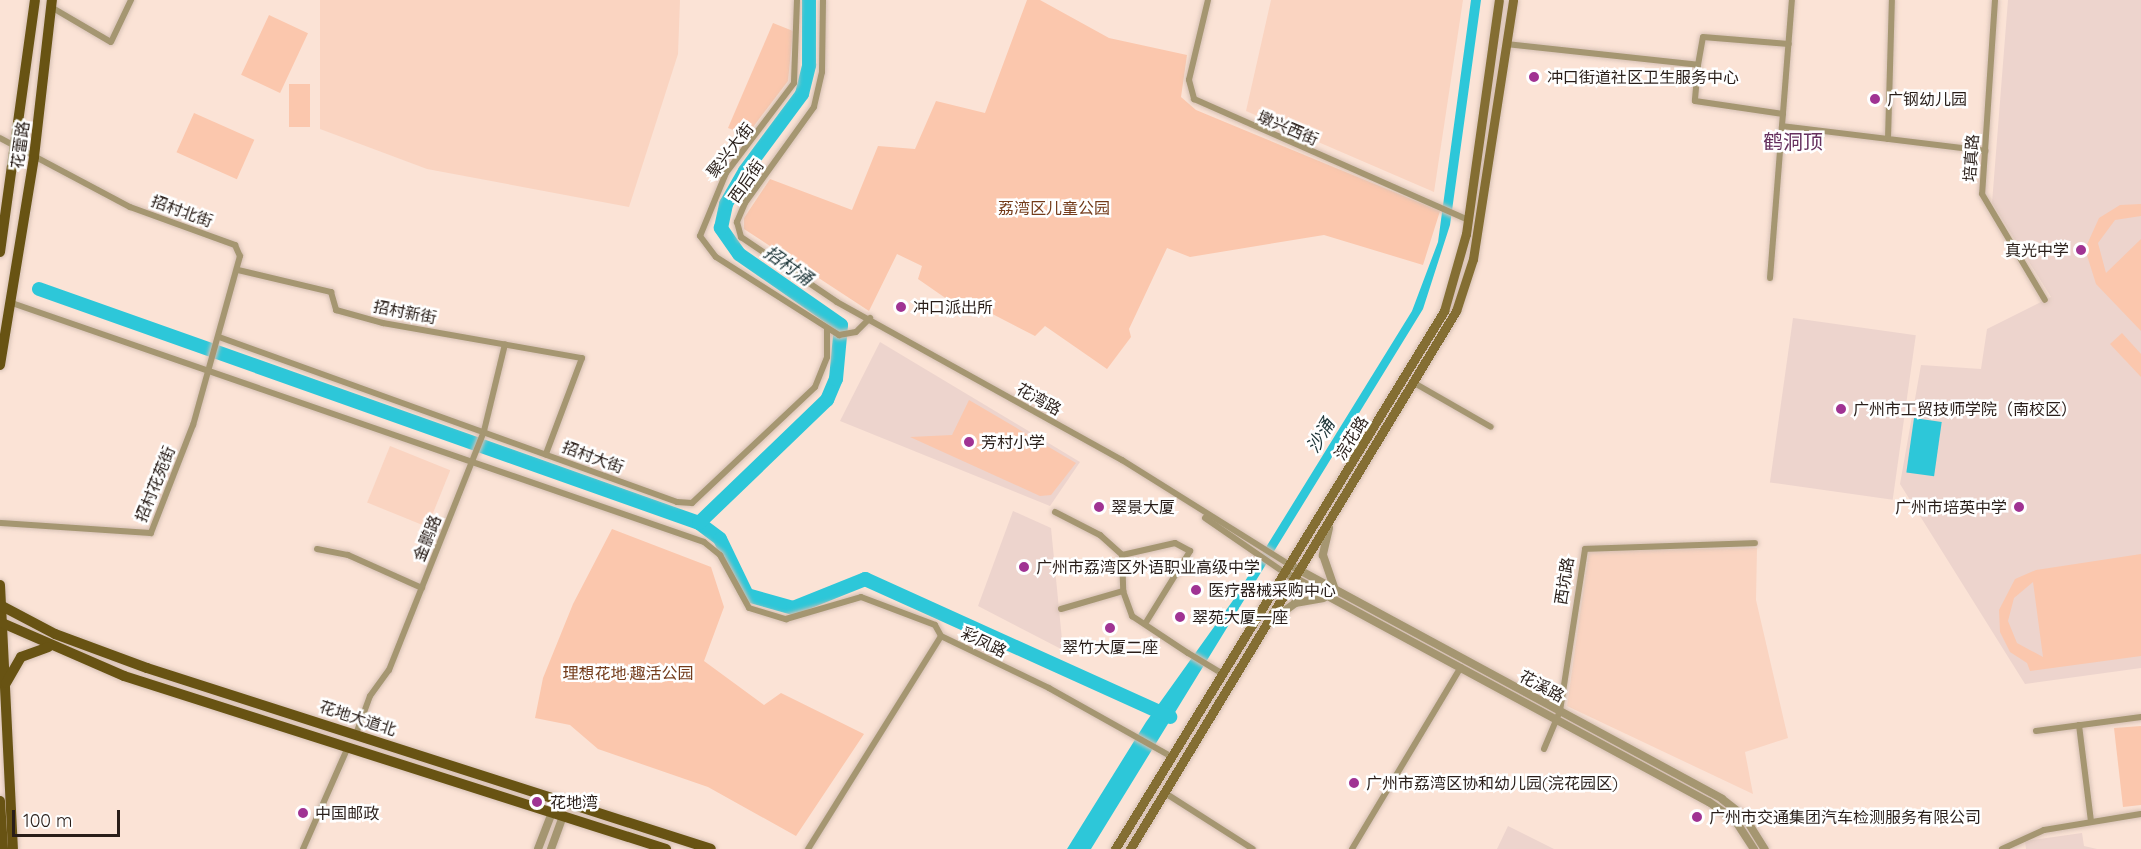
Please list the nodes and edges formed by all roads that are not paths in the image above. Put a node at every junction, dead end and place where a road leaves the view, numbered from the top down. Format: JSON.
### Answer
{"nodes":[{"id":1,"x":34,"y":0,"type":"edge"},
{"id":2,"x":131,"y":0,"type":"edge"},
{"id":3,"x":797,"y":0,"type":"edge"},
{"id":4,"x":823,"y":0,"type":"edge"},
{"id":5,"x":1208,"y":0,"type":"edge"},
{"id":6,"x":1499,"y":0,"type":"edge"},
{"id":7,"x":1513,"y":0,"type":"edge"},
{"id":8,"x":1792,"y":0,"type":"edge"},
{"id":9,"x":1892,"y":0,"type":"edge"},
{"id":10,"x":1995,"y":0,"type":"edge"},
{"id":11,"x":52,"y":3,"type":"edge"},
{"id":12,"x":1789,"y":44,"type":"junction"},
{"id":13,"x":1506,"y":45,"type":"junction"},
{"id":14,"x":1698,"y":65,"type":"junction"},
{"id":15,"x":1783,"y":114,"type":"junction"},
{"id":16,"x":20,"y":115,"type":"junction"},
{"id":17,"x":39,"y":118,"type":"junction"},
{"id":18,"x":1782,"y":126,"type":"junction"},
{"id":19,"x":0,"y":138,"type":"edge"},
{"id":20,"x":1888,"y":139,"type":"junction"},
{"id":21,"x":16,"y":147,"type":"junction"},
{"id":22,"x":1985,"y":151,"type":"junction"},
{"id":23,"x":34,"y":157,"type":"junction"},
{"id":24,"x":1468,"y":220,"type":"junction"},
{"id":25,"x":0,"y":252,"type":"edge"},
{"id":26,"x":238,"y":270,"type":"junction"},
{"id":27,"x":1770,"y":278,"type":"dead end"},
{"id":28,"x":2045,"y":300,"type":"dead end"},
{"id":29,"x":8,"y":301,"type":"junction"},
{"id":30,"x":870,"y":318,"type":"junction"},
{"id":31,"x":830,"y":330,"type":"junction"},
{"id":32,"x":218,"y":338,"type":"junction"},
{"id":33,"x":505,"y":344,"type":"junction"},
{"id":34,"x":0,"y":365,"type":"edge"},
{"id":35,"x":210,"y":365,"type":"junction"},
{"id":36,"x":1416,"y":384,"type":"junction"},
{"id":37,"x":1491,"y":427,"type":"dead end"},
{"id":38,"x":484,"y":433,"type":"junction"},
{"id":39,"x":546,"y":454,"type":"junction"},
{"id":40,"x":475,"y":456,"type":"junction"},
{"id":41,"x":1193,"y":508,"type":"junction"},
{"id":42,"x":1055,"y":512,"type":"dead end"},
{"id":43,"x":0,"y":524,"type":"edge"},
{"id":44,"x":1329,"y":528,"type":"junction"},
{"id":45,"x":1755,"y":543,"type":"dead end"},
{"id":46,"x":317,"y":549,"type":"dead end"},
{"id":47,"x":1122,"y":555,"type":"junction"},
{"id":48,"x":1284,"y":568,"type":"junction"},
{"id":49,"x":1299,"y":576,"type":"junction"},
{"id":50,"x":0,"y":585,"type":"edge"},
{"id":51,"x":422,"y":588,"type":"junction"},
{"id":52,"x":1123,"y":591,"type":"junction"},
{"id":53,"x":1336,"y":591,"type":"junction"},
{"id":54,"x":1330,"y":599,"type":"junction"},
{"id":55,"x":1,"y":605,"type":"edge"},
{"id":56,"x":1061,"y":609,"type":"dead end"},
{"id":57,"x":1272,"y":620,"type":"junction"},
{"id":58,"x":1,"y":623,"type":"edge"},
{"id":59,"x":1145,"y":624,"type":"junction"},
{"id":60,"x":941,"y":636,"type":"junction"},
{"id":61,"x":48,"y":647,"type":"junction"},
{"id":62,"x":1461,"y":667,"type":"junction"},
{"id":63,"x":1223,"y":674,"type":"junction"},
{"id":64,"x":5,"y":686,"type":"junction"},
{"id":65,"x":1559,"y":715,"type":"junction"},
{"id":66,"x":2141,"y":717,"type":"edge"},
{"id":67,"x":2079,"y":725,"type":"junction"},
{"id":68,"x":2036,"y":731,"type":"dead end"},
{"id":69,"x":356,"y":734,"type":"junction"},
{"id":70,"x":348,"y":747,"type":"junction"},
{"id":71,"x":1544,"y":749,"type":"dead end"},
{"id":72,"x":1172,"y":757,"type":"junction"},
{"id":73,"x":1165,"y":793,"type":"junction"},
{"id":74,"x":0,"y":801,"type":"edge"},
{"id":75,"x":558,"y":814,"type":"junction"},
{"id":76,"x":2141,"y":814,"type":"edge"},
{"id":77,"x":2091,"y":821,"type":"junction"},
{"id":78,"x":1,"y":833,"type":"edge"},
{"id":79,"x":3,"y":849,"type":"edge"},
{"id":80,"x":13,"y":849,"type":"edge"},
{"id":81,"x":303,"y":849,"type":"edge"},
{"id":82,"x":538,"y":849,"type":"edge"},
{"id":83,"x":551,"y":849,"type":"edge"},
{"id":84,"x":666,"y":849,"type":"edge"},
{"id":85,"x":711,"y":849,"type":"edge"},
{"id":86,"x":808,"y":849,"type":"edge"},
{"id":87,"x":1115,"y":849,"type":"edge"},
{"id":88,"x":1130,"y":849,"type":"edge"},
{"id":89,"x":1253,"y":849,"type":"edge"},
{"id":90,"x":1352,"y":849,"type":"edge"},
{"id":91,"x":1754,"y":849,"type":"edge"},
{"id":92,"x":1765,"y":849,"type":"edge"},
{"id":93,"x":2002,"y":849,"type":"edge"}],
"edges":[{"from":1,"to":16,"type":"main road","name":"花蕾路"},
{"from":2,"to":11,"type":"street"},
{"from":3,"to":31,"type":"street","name":"聚兴大街"},
{"from":4,"to":30,"type":"street","name":"西后街"},
{"from":5,"to":24,"type":"street","name":"墩兴西街"},
{"from":6,"to":24,"type":"main road","name":"浣花路"},
{"from":7,"to":13,"type":"main road","name":"浣花路"},
{"from":8,"to":12,"type":"street"},
{"from":9,"to":20,"type":"street"},
{"from":10,"to":22,"type":"street","name":"培真路"},
{"from":11,"to":17,"type":"main road","name":"花蕾路"},
{"from":12,"to":14,"type":"street"},
{"from":12,"to":15,"type":"street"},
{"from":13,"to":14,"type":"street"},
{"from":13,"to":36,"type":"main road","name":"浣花路"},
{"from":14,"to":15,"type":"street"},
{"from":15,"to":18,"type":"street"},
{"from":16,"to":17,"type":"main road"},
{"from":16,"to":21,"type":"main road","name":"花蕾路"},
{"from":17,"to":23,"type":"main road","name":"花蕾路"},
{"from":18,"to":20,"type":"street"},
{"from":18,"to":27,"type":"street"},
{"from":19,"to":21,"type":"street"},
{"from":20,"to":22,"type":"street"},
{"from":21,"to":23,"type":"street"},
{"from":21,"to":25,"type":"main road","name":"花蕾路"},
{"from":22,"to":28,"type":"street","name":"培真路"},
{"from":23,"to":26,"type":"street","name":"招村北街"},
{"from":23,"to":29,"type":"main road","name":"花蕾路"},
{"from":24,"to":48,"type":"main road","name":"浣花路"},
{"from":26,"to":32,"type":"street"},
{"from":26,"to":33,"type":"street","name":"招村新街"},
{"from":29,"to":34,"type":"main road","name":"花蕾路"},
{"from":29,"to":35,"type":"street"},
{"from":30,"to":31,"type":"street"},
{"from":30,"to":41,"type":"street","name":"花湾路"},
{"from":31,"to":39,"type":"street","name":"招村大街"},
{"from":32,"to":35,"type":"street","name":"招村花苑街"},
{"from":32,"to":38,"type":"street","name":"招村大街"},
{"from":33,"to":38,"type":"street","name":"金鹏路"},
{"from":33,"to":39,"type":"street","name":"招村新街"},
{"from":35,"to":40,"type":"street"},
{"from":35,"to":43,"type":"street","name":"招村花苑街"},
{"from":36,"to":37,"type":"street"},
{"from":36,"to":44,"type":"main road","name":"浣花路"},
{"from":38,"to":39,"type":"street","name":"招村大街"},
{"from":38,"to":40,"type":"street","name":"金鹏路"},
{"from":40,"to":51,"type":"street","name":"金鹏路"},
{"from":40,"to":60,"type":"street"},
{"from":41,"to":48,"type":"street","name":"花湾路"},
{"from":41,"to":48,"type":"street","name":"花湾路"},
{"from":42,"to":47,"type":"street"},
{"from":44,"to":49,"type":"main road","name":"浣花路"},
{"from":44,"to":53,"type":"street"},
{"from":45,"to":65,"type":"street","name":"西坑路"},
{"from":46,"to":51,"type":"street"},
{"from":47,"to":52,"type":"street"},
{"from":47,"to":59,"type":"street"},
{"from":48,"to":49,"type":"street","name":"花溪路"},
{"from":48,"to":63,"type":"main road","name":"浣花路"},
{"from":49,"to":53,"type":"street","name":"花溪路"},
{"from":49,"to":54,"type":"street","name":"花溪路"},
{"from":49,"to":57,"type":"main road","name":"浣花路"},
{"from":50,"to":55,"type":"main road"},
{"from":51,"to":69,"type":"street","name":"金鹏路"},
{"from":52,"to":56,"type":"street"},
{"from":52,"to":59,"type":"street"},
{"from":53,"to":65,"type":"street","name":"花溪路"},
{"from":54,"to":57,"type":"street"},
{"from":54,"to":62,"type":"street","name":"花溪路"},
{"from":55,"to":58,"type":"main road"},
{"from":55,"to":69,"type":"main road","name":"花地大道北"},
{"from":57,"to":73,"type":"main road","name":"浣花路"},
{"from":58,"to":61,"type":"main road","name":"花地大道北"},
{"from":58,"to":64,"type":"main road"},
{"from":59,"to":63,"type":"street"},
{"from":60,"to":72,"type":"street","name":"彩凤路"},
{"from":60,"to":86,"type":"street","name":"彩凤路"},
{"from":61,"to":64,"type":"main road"},
{"from":61,"to":70,"type":"main road","name":"花地大道北"},
{"from":62,"to":65,"type":"street","name":"花溪路"},
{"from":62,"to":90,"type":"street"},
{"from":63,"to":72,"type":"main road","name":"浣花路"},
{"from":64,"to":80,"type":"main road"},
{"from":65,"to":71,"type":"street","name":"西坑路"},
{"from":65,"to":91,"type":"street","name":"花溪路"},
{"from":65,"to":92,"type":"street","name":"花溪路"},
{"from":66,"to":67,"type":"street"},
{"from":67,"to":68,"type":"street"},
{"from":67,"to":77,"type":"street"},
{"from":69,"to":85,"type":"main road","name":"花地大道北"},
{"from":70,"to":75,"type":"main road","name":"花地大道北"},
{"from":70,"to":81,"type":"street"},
{"from":72,"to":87,"type":"main road","name":"浣花路"},
{"from":73,"to":88,"type":"main road","name":"浣花路"},
{"from":73,"to":89,"type":"street"},
{"from":74,"to":78,"type":"main road"},
{"from":75,"to":82,"type":"street"},
{"from":75,"to":83,"type":"street"},
{"from":75,"to":84,"type":"main road","name":"花地大道北"},
{"from":76,"to":77,"type":"street"},
{"from":77,"to":93,"type":"street"},
{"from":78,"to":79,"type":"main road"}]}
